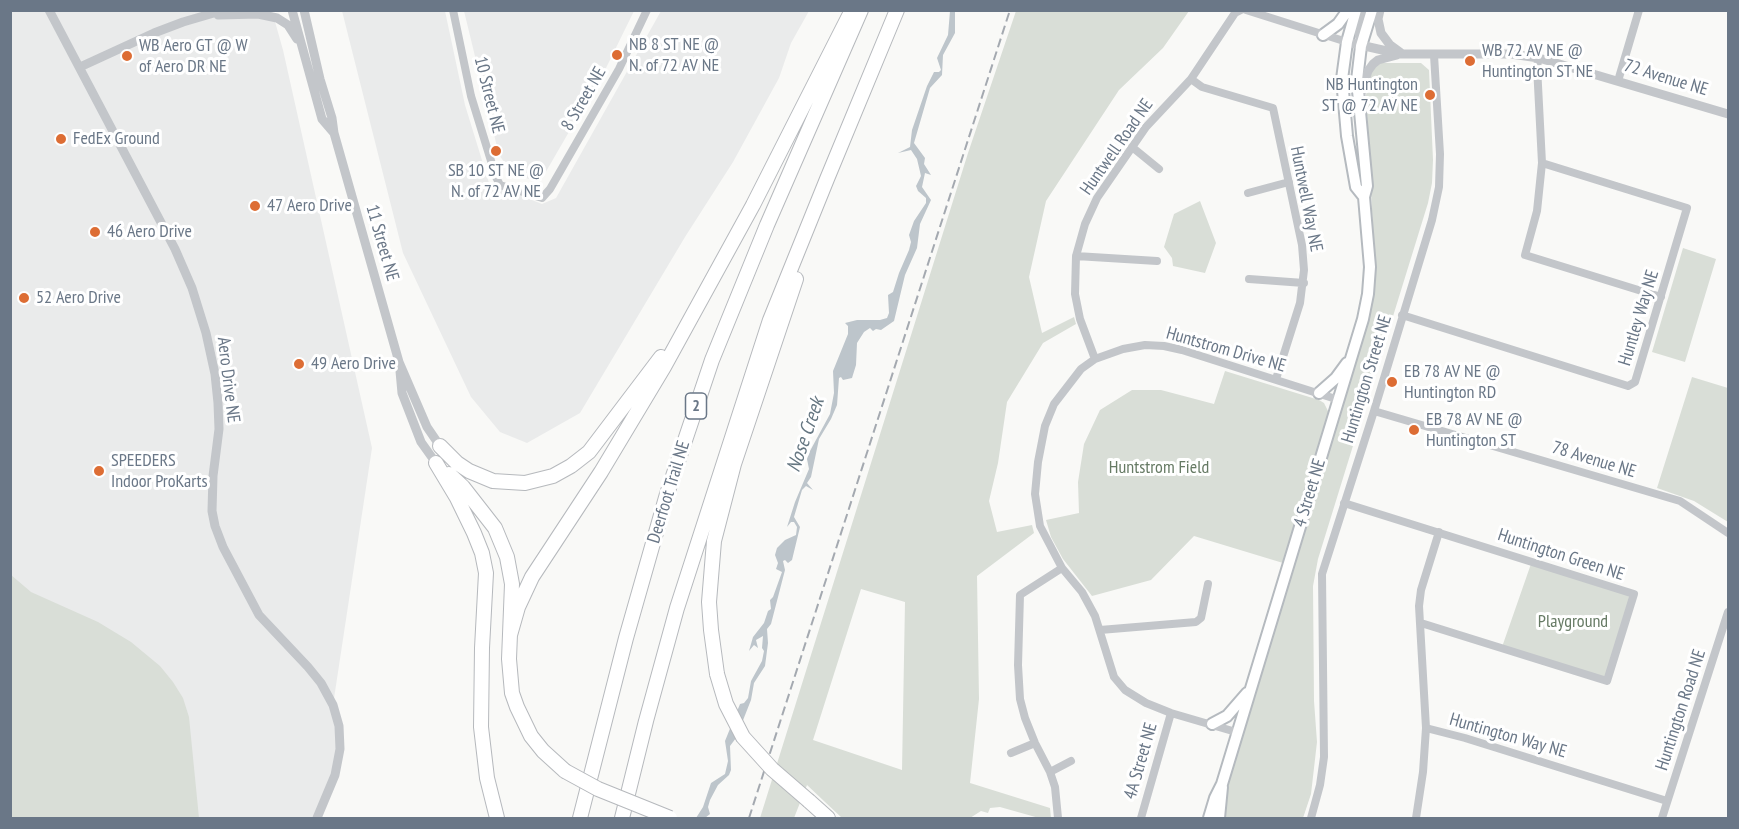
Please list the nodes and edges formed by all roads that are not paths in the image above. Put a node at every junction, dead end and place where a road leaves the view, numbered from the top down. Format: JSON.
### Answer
{"nodes":[{"id":1,"x":49,"y":10,"type":"edge"},
{"id":2,"x":224,"y":10,"type":"edge"},
{"id":3,"x":292,"y":10,"type":"edge"},
{"id":4,"x":304,"y":10,"type":"edge"},
{"id":5,"x":453,"y":10,"type":"edge"},
{"id":6,"x":647,"y":10,"type":"edge"},
{"id":7,"x":852,"y":10,"type":"edge"},
{"id":8,"x":861,"y":10,"type":"edge"},
{"id":9,"x":897,"y":10,"type":"edge"},
{"id":10,"x":1241,"y":10,"type":"edge"},
{"id":11,"x":1246,"y":10,"type":"edge"},
{"id":12,"x":1348,"y":10,"type":"edge"},
{"id":13,"x":1356,"y":10,"type":"edge"},
{"id":14,"x":1363,"y":10,"type":"edge"},
{"id":15,"x":1372,"y":10,"type":"edge"},
{"id":16,"x":1380,"y":10,"type":"edge"},
{"id":17,"x":1639,"y":10,"type":"edge"},
{"id":18,"x":204,"y":16,"type":"junction"},
{"id":19,"x":1323,"y":35,"type":"junction"},
{"id":20,"x":1347,"y":42,"type":"junction"},
{"id":21,"x":301,"y":44,"type":"junction"},
{"id":22,"x":1361,"y":46,"type":"junction"},
{"id":23,"x":1401,"y":54,"type":"junction"},
{"id":24,"x":1434,"y":55,"type":"junction"},
{"id":25,"x":1539,"y":58,"type":"junction"},
{"id":26,"x":80,"y":67,"type":"junction"},
{"id":27,"x":1191,"y":79,"type":"junction"},
{"id":28,"x":1618,"y":81,"type":"junction"},
{"id":29,"x":1358,"y":101,"type":"junction"},
{"id":30,"x":1728,"y":114,"type":"edge"},
{"id":31,"x":334,"y":133,"type":"junction"},
{"id":32,"x":1132,"y":147,"type":"junction"},
{"id":33,"x":1542,"y":163,"type":"junction"},
{"id":34,"x":1159,"y":169,"type":"dead end"},
{"id":35,"x":827,"y":179,"type":"junction"},
{"id":36,"x":1289,"y":182,"type":"junction"},
{"id":37,"x":1248,"y":193,"type":"dead end"},
{"id":38,"x":1364,"y":197,"type":"junction"},
{"id":39,"x":542,"y":198,"type":"joint"},
{"id":40,"x":1076,"y":256,"type":"junction"},
{"id":41,"x":1157,"y":261,"type":"dead end"},
{"id":42,"x":1249,"y":279,"type":"dead end"},
{"id":43,"x":1304,"y":284,"type":"junction"},
{"id":44,"x":1660,"y":297,"type":"junction"},
{"id":45,"x":702,"y":298,"type":"junction"},
{"id":46,"x":1402,"y":315,"type":"junction"},
{"id":47,"x":1354,"y":353,"type":"junction"},
{"id":48,"x":1095,"y":358,"type":"junction"},
{"id":49,"x":399,"y":363,"type":"junction"},
{"id":50,"x":1276,"y":380,"type":"junction"},
{"id":51,"x":1318,"y":393,"type":"junction"},
{"id":52,"x":1339,"y":400,"type":"junction"},
{"id":53,"x":1374,"y":411,"type":"junction"},
{"id":54,"x":440,"y":446,"type":"joint"},
{"id":55,"x":436,"y":463,"type":"junction"},
{"id":56,"x":1344,"y":503,"type":"junction"},
{"id":57,"x":1439,"y":532,"type":"junction"},
{"id":58,"x":1728,"y":533,"type":"edge"},
{"id":59,"x":1062,"y":568,"type":"junction"},
{"id":60,"x":1208,"y":584,"type":"dead end"},
{"id":61,"x":1728,"y":612,"type":"edge"},
{"id":62,"x":1421,"y":623,"type":"junction"},
{"id":63,"x":1100,"y":630,"type":"junction"},
{"id":64,"x":510,"y":635,"type":"junction"},
{"id":65,"x":1251,"y":688,"type":"junction"},
{"id":66,"x":1171,"y":713,"type":"junction"},
{"id":67,"x":1212,"y":724,"type":"junction"},
{"id":68,"x":1426,"y":728,"type":"junction"},
{"id":69,"x":1236,"y":732,"type":"junction"},
{"id":70,"x":1035,"y":743,"type":"junction"},
{"id":71,"x":1011,"y":753,"type":"dead end"},
{"id":72,"x":1071,"y":761,"type":"dead end"},
{"id":73,"x":1050,"y":772,"type":"junction"},
{"id":74,"x":1221,"y":784,"type":"junction"},
{"id":75,"x":1667,"y":801,"type":"junction"},
{"id":76,"x":1417,"y":818,"type":"edge"},
{"id":77,"x":317,"y":819,"type":"edge"},
{"id":78,"x":497,"y":819,"type":"edge"},
{"id":79,"x":580,"y":819,"type":"edge"},
{"id":80,"x":622,"y":819,"type":"edge"},
{"id":81,"x":670,"y":819,"type":"edge"},
{"id":82,"x":828,"y":819,"type":"edge"},
{"id":83,"x":1058,"y":819,"type":"edge"},
{"id":84,"x":1141,"y":819,"type":"edge"},
{"id":85,"x":1209,"y":819,"type":"edge"},
{"id":86,"x":1219,"y":819,"type":"edge"},
{"id":87,"x":1311,"y":819,"type":"edge"},
{"id":88,"x":1662,"y":819,"type":"edge"}],
"edges":[{"from":1,"to":26,"type":"street","name":"Aero Drive NE"},
{"from":2,"to":18,"type":"street"},
{"from":3,"to":21,"type":"street","name":"11 Street NE"},
{"from":4,"to":31,"type":"street","name":"11 Street NE"},
{"from":5,"to":39,"type":"street","name":"10 Street NE"},
{"from":6,"to":39,"type":"street","name":"8 Street NE"},
{"from":7,"to":45,"type":"highway"},
{"from":8,"to":79,"type":"highway","name":"Deerfoot Trail NE","number":"2"},
{"from":9,"to":35,"type":"highway"},
{"from":10,"to":27,"type":"street","name":"Huntwell Road NE"},
{"from":11,"to":19,"type":"street"},
{"from":12,"to":19,"type":"main road"},
{"from":13,"to":20,"type":"main road","name":"4 Street NE"},
{"from":14,"to":22,"type":"street"},
{"from":15,"to":22,"type":"main road","name":"4 Street NE"},
{"from":16,"to":23,"type":"street"},
{"from":17,"to":28,"type":"street"},
{"from":18,"to":21,"type":"street"},
{"from":18,"to":26,"type":"street"},
{"from":19,"to":20,"type":"street"},
{"from":20,"to":22,"type":"street","name":"72 Avenue NE"},
{"from":20,"to":38,"type":"main road","name":"4 Street NE"},
{"from":21,"to":31,"type":"street","name":"11 Street NE"},
{"from":22,"to":23,"type":"street","name":"72 Avenue NE"},
{"from":22,"to":29,"type":"main road","name":"4 Street NE"},
{"from":23,"to":24,"type":"street","name":"72 Avenue NE"},
{"from":23,"to":29,"type":"street"},
{"from":24,"to":25,"type":"street","name":"72 Avenue NE"},
{"from":24,"to":46,"type":"street","name":"Huntington Street NE"},
{"from":25,"to":28,"type":"street","name":"72 Avenue NE"},
{"from":25,"to":33,"type":"street"},
{"from":26,"to":77,"type":"street","name":"Aero Drive NE"},
{"from":27,"to":32,"type":"street","name":"Huntwell Road NE"},
{"from":27,"to":36,"type":"street","name":"Huntwell Way NE"},
{"from":28,"to":30,"type":"street","name":"72 Avenue NE"},
{"from":29,"to":38,"type":"main road","name":"4 Street NE"},
{"from":31,"to":49,"type":"street","name":"11 Street NE"},
{"from":32,"to":34,"type":"street"},
{"from":32,"to":40,"type":"street","name":"Huntwell Road NE"},
{"from":33,"to":44,"type":"street"},
{"from":33,"to":44,"type":"street","name":"Huntley Way NE"},
{"from":35,"to":80,"type":"highway"},
{"from":35,"to":82,"type":"highway","bridge":true},
{"from":36,"to":37,"type":"street"},
{"from":36,"to":43,"type":"street","name":"Huntwell Way NE"},
{"from":38,"to":47,"type":"main road","name":"4 Street NE"},
{"from":40,"to":41,"type":"street"},
{"from":40,"to":48,"type":"street","name":"Huntwell Road NE"},
{"from":42,"to":43,"type":"street"},
{"from":43,"to":50,"type":"street","name":"Huntwell Way NE"},
{"from":44,"to":46,"type":"street","name":"Huntley Way NE"},
{"from":45,"to":54,"type":"highway"},
{"from":45,"to":64,"type":"highway"},
{"from":46,"to":53,"type":"street","name":"Huntington Street NE"},
{"from":47,"to":51,"type":"main road"},
{"from":47,"to":52,"type":"main road","name":"4 Street NE"},
{"from":48,"to":50,"type":"street","name":"Huntstrom Drive NE"},
{"from":48,"to":59,"type":"street","name":"Huntstrom Drive NE"},
{"from":49,"to":54,"type":"street","name":"11 Street NE"},
{"from":49,"to":55,"type":"street","name":"11 Street NE"},
{"from":50,"to":51,"type":"street","name":"Huntstrom Drive NE"},
{"from":51,"to":52,"type":"street","name":"Huntstrom Drive NE"},
{"from":52,"to":65,"type":"main road","name":"4 Street NE"},
{"from":53,"to":56,"type":"street","name":"Huntington Street NE"},
{"from":53,"to":58,"type":"street","name":"78 Avenue NE"},
{"from":55,"to":64,"type":"highway"},
{"from":55,"to":78,"type":"highway"},
{"from":56,"to":57,"type":"street","name":"Huntington Green NE"},
{"from":56,"to":87,"type":"street","name":"Huntington Street NE"},
{"from":57,"to":62,"type":"street","name":"Huntington Way NE"},
{"from":57,"to":62,"type":"street","name":"Huntington Green NE"},
{"from":59,"to":63,"type":"street","name":"Huntstrom Drive NE"},
{"from":59,"to":70,"type":"street"},
{"from":60,"to":63,"type":"street"},
{"from":61,"to":75,"type":"street","name":"Huntington Road NE"},
{"from":62,"to":68,"type":"street","name":"Huntington Way NE"},
{"from":63,"to":66,"type":"street","name":"Huntstrom Drive NE"},
{"from":64,"to":81,"type":"highway","bridge":true},
{"from":65,"to":67,"type":"main road"},
{"from":65,"to":69,"type":"main road","name":"4 Street NE"},
{"from":66,"to":67,"type":"street","name":"Huntstrom Drive NE"},
{"from":66,"to":84,"type":"street","name":"4A Street NE"},
{"from":67,"to":69,"type":"street","name":"Huntstrom Drive NE"},
{"from":68,"to":75,"type":"street","name":"Huntington Way NE"},
{"from":68,"to":76,"type":"street"},
{"from":69,"to":74,"type":"main road","name":"4 Street NE"},
{"from":70,"to":71,"type":"street"},
{"from":70,"to":73,"type":"street"},
{"from":72,"to":73,"type":"street"},
{"from":73,"to":83,"type":"street"},
{"from":74,"to":85,"type":"main road","name":"4 Street NE"},
{"from":74,"to":86,"type":"main road","name":"4 Street NE"},
{"from":75,"to":88,"type":"street","name":"Huntington Road NE"}]}
